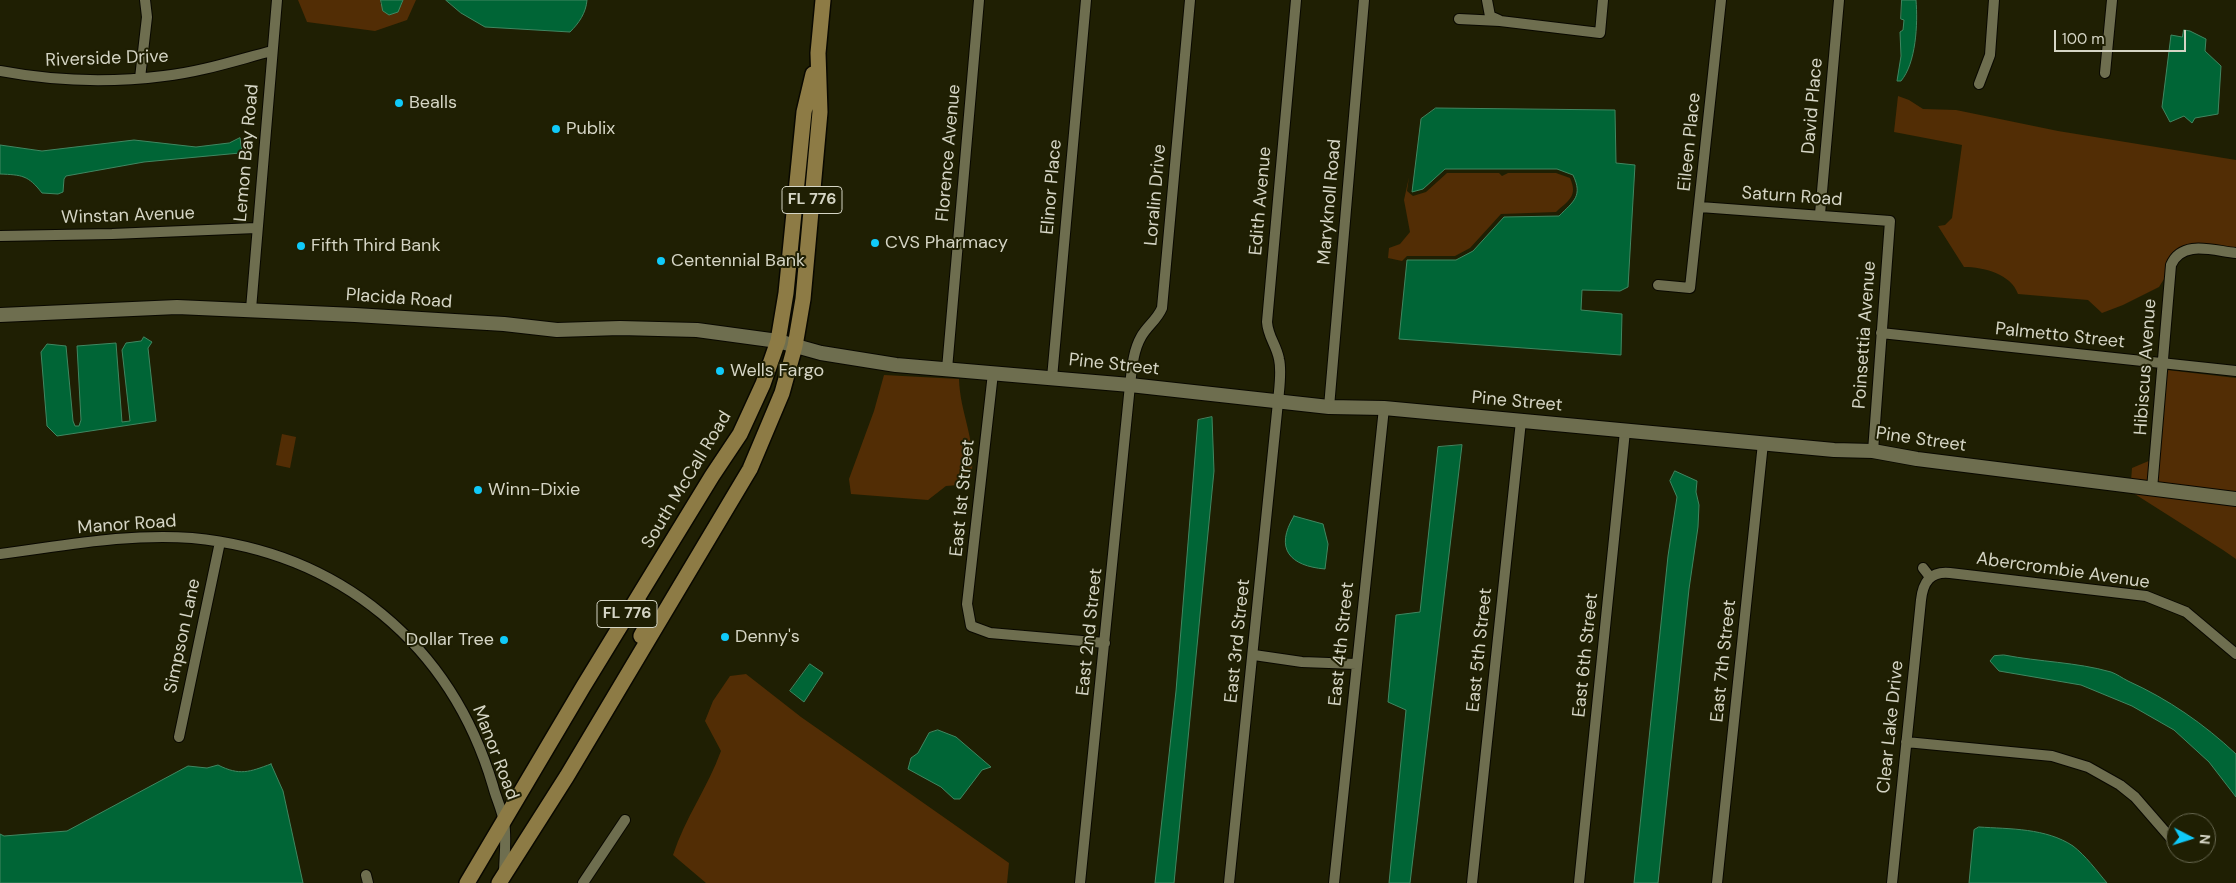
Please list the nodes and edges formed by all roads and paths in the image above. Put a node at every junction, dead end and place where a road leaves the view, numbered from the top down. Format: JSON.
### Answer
{"nodes":[{"id":1,"x":145,"y":0,"type":"edge"},
{"id":2,"x":277,"y":0,"type":"edge"},
{"id":3,"x":823,"y":0,"type":"edge"},
{"id":4,"x":979,"y":0,"type":"edge"},
{"id":5,"x":1086,"y":0,"type":"edge"},
{"id":6,"x":1190,"y":0,"type":"edge"},
{"id":7,"x":1296,"y":0,"type":"edge"},
{"id":8,"x":1364,"y":0,"type":"edge"},
{"id":9,"x":1487,"y":0,"type":"edge"},
{"id":10,"x":1603,"y":0,"type":"edge"},
{"id":11,"x":1721,"y":0,"type":"edge"},
{"id":12,"x":1839,"y":0,"type":"edge"},
{"id":13,"x":1994,"y":0,"type":"edge"},
{"id":14,"x":2112,"y":0,"type":"edge"},
{"id":15,"x":1459,"y":19,"type":"dead end"},
{"id":16,"x":1500,"y":21,"type":"junction"},
{"id":17,"x":272,"y":51,"type":"junction"},
{"id":18,"x":818,"y":53,"type":"junction"},
{"id":19,"x":0,"y":71,"type":"edge"},
{"id":20,"x":2105,"y":73,"type":"dead end"},
{"id":21,"x":140,"y":78,"type":"junction"},
{"id":22,"x":1979,"y":84,"type":"dead end"},
{"id":23,"x":1700,"y":207,"type":"junction"},
{"id":24,"x":1820,"y":214,"type":"junction"},
{"id":25,"x":1886,"y":221,"type":"joint"},
{"id":26,"x":256,"y":228,"type":"junction"},
{"id":27,"x":0,"y":236,"type":"edge"},
{"id":28,"x":2236,"y":254,"type":"edge"},
{"id":29,"x":1658,"y":286,"type":"dead end"},
{"id":30,"x":250,"y":309,"type":"junction"},
{"id":31,"x":0,"y":315,"type":"edge"},
{"id":32,"x":1881,"y":333,"type":"junction"},
{"id":33,"x":778,"y":341,"type":"junction"},
{"id":34,"x":795,"y":346,"type":"junction"},
{"id":35,"x":2163,"y":363,"type":"junction"},
{"id":36,"x":948,"y":369,"type":"junction"},
{"id":37,"x":2236,"y":371,"type":"edge"},
{"id":38,"x":993,"y":373,"type":"junction"},
{"id":39,"x":1052,"y":378,"type":"junction"},
{"id":40,"x":1130,"y":385,"type":"junction"},
{"id":41,"x":1278,"y":402,"type":"junction"},
{"id":42,"x":1329,"y":407,"type":"junction"},
{"id":43,"x":1384,"y":408,"type":"junction"},
{"id":44,"x":1521,"y":421,"type":"junction"},
{"id":45,"x":1625,"y":431,"type":"junction"},
{"id":46,"x":1763,"y":443,"type":"junction"},
{"id":47,"x":1873,"y":451,"type":"junction"},
{"id":48,"x":2152,"y":489,"type":"junction"},
{"id":49,"x":2236,"y":499,"type":"edge"},
{"id":50,"x":220,"y":542,"type":"junction"},
{"id":51,"x":0,"y":555,"type":"edge"},
{"id":52,"x":1923,"y":568,"type":"dead end"},
{"id":53,"x":1930,"y":577,"type":"junction"},
{"id":54,"x":635,"y":602,"type":"junction"},
{"id":55,"x":1105,"y":643,"type":"junction"},
{"id":56,"x":2236,"y":654,"type":"edge"},
{"id":57,"x":1254,"y":656,"type":"junction"},
{"id":58,"x":1356,"y":664,"type":"junction"},
{"id":59,"x":624,"y":680,"type":"junction"},
{"id":60,"x":179,"y":737,"type":"dead end"},
{"id":61,"x":1906,"y":742,"type":"junction"},
{"id":62,"x":625,"y":820,"type":"dead end"},
{"id":63,"x":504,"y":823,"type":"junction"},
{"id":64,"x":2166,"y":833,"type":"edge"},
{"id":65,"x":503,"y":880,"type":"edge"},
{"id":66,"x":467,"y":883,"type":"edge"},
{"id":67,"x":584,"y":883,"type":"edge"},
{"id":68,"x":1080,"y":883,"type":"edge"},
{"id":69,"x":1229,"y":883,"type":"edge"},
{"id":70,"x":1334,"y":883,"type":"edge"},
{"id":71,"x":1472,"y":883,"type":"edge"},
{"id":72,"x":1579,"y":883,"type":"edge"},
{"id":73,"x":1717,"y":883,"type":"edge"},
{"id":74,"x":1892,"y":883,"type":"edge"}],
"edges":[{"from":1,"to":21,"type":"street"},
{"from":2,"to":17,"type":"street","name":"Lemon Bay Road"},
{"from":3,"to":18,"type":"main road","name":"South McCall Road","number":"FL 776"},
{"from":4,"to":36,"type":"street","name":"Florence Avenue"},
{"from":5,"to":39,"type":"street","name":"Elinor Place"},
{"from":6,"to":40,"type":"street","name":"Loralin Drive"},
{"from":7,"to":41,"type":"street","name":"Edith Avenue"},
{"from":8,"to":42,"type":"street","name":"Maryknoll Road"},
{"from":9,"to":16,"type":"street"},
{"from":10,"to":16,"type":"street"},
{"from":11,"to":23,"type":"street","name":"Eileen Place"},
{"from":12,"to":24,"type":"street","name":"David Place"},
{"from":13,"to":22,"type":"street"},
{"from":14,"to":20,"type":"street"},
{"from":15,"to":16,"type":"street"},
{"from":17,"to":21,"type":"street","name":"Riverside Drive"},
{"from":17,"to":26,"type":"street","name":"Lemon Bay Road"},
{"from":18,"to":33,"type":"main road","name":"South McCall Road","number":"FL 776"},
{"from":18,"to":34,"type":"main road","name":"South McCall Road","number":"FL 776"},
{"from":19,"to":21,"type":"street","name":"Riverside Drive"},
{"from":23,"to":24,"type":"street","name":"Saturn Road"},
{"from":23,"to":29,"type":"street","name":"Eileen Place"},
{"from":24,"to":25,"type":"street","name":"Saturn Road"},
{"from":25,"to":32,"type":"street","name":"Poinsettia Avenue"},
{"from":26,"to":27,"type":"street","name":"Winstan Avenue"},
{"from":26,"to":30,"type":"street","name":"Lemon Bay Road"},
{"from":28,"to":35,"type":"street","name":"Hibiscus Avenue"},
{"from":30,"to":31,"type":"main road","name":"Placida Road"},
{"from":30,"to":33,"type":"main road","name":"Placida Road"},
{"from":32,"to":35,"type":"street","name":"Palmetto Street"},
{"from":32,"to":47,"type":"street","name":"Poinsettia Avenue"},
{"from":33,"to":34,"type":"main road","name":"Placida Road"},
{"from":33,"to":54,"type":"main road","name":"South McCall Road","number":"FL 776"},
{"from":34,"to":36,"type":"main road","name":"Pine Street"},
{"from":34,"to":59,"type":"main road","name":"South McCall Road","number":"FL 776"},
{"from":35,"to":37,"type":"street","name":"Palmetto Street"},
{"from":35,"to":48,"type":"street","name":"Hibiscus Avenue"},
{"from":36,"to":38,"type":"main road","name":"Pine Street"},
{"from":38,"to":39,"type":"main road","name":"Pine Street"},
{"from":38,"to":55,"type":"street","name":"East 1st Street"},
{"from":39,"to":40,"type":"main road","name":"Pine Street"},
{"from":40,"to":41,"type":"main road","name":"Pine Street"},
{"from":40,"to":55,"type":"street","name":"East 2nd Street"},
{"from":41,"to":42,"type":"main road","name":"Pine Street"},
{"from":41,"to":57,"type":"street","name":"East 3rd Street"},
{"from":42,"to":43,"type":"main road","name":"Pine Street"},
{"from":43,"to":44,"type":"main road","name":"Pine Street"},
{"from":43,"to":58,"type":"street","name":"East 4th Street"},
{"from":44,"to":45,"type":"main road","name":"Pine Street"},
{"from":44,"to":71,"type":"street","name":"East 5th Street"},
{"from":45,"to":46,"type":"main road","name":"Pine Street"},
{"from":45,"to":72,"type":"street","name":"East 6th Street"},
{"from":46,"to":47,"type":"main road","name":"Pine Street"},
{"from":46,"to":73,"type":"street","name":"East 7th Street"},
{"from":47,"to":48,"type":"main road","name":"Pine Street"},
{"from":48,"to":49,"type":"main road","name":"Pine Street"},
{"from":50,"to":51,"type":"street","name":"Manor Road"},
{"from":50,"to":60,"type":"street","name":"Simpson Lane"},
{"from":50,"to":63,"type":"street","name":"Manor Road"},
{"from":52,"to":53,"type":"street"},
{"from":53,"to":56,"type":"street","name":"Abercrombie Avenue"},
{"from":53,"to":61,"type":"street","name":"Clear Lake Drive"},
{"from":54,"to":59,"type":"main road"},
{"from":54,"to":63,"type":"main road","name":"South McCall Road","number":"FL 776"},
{"from":55,"to":68,"type":"street","name":"East 2nd Street"},
{"from":57,"to":58,"type":"street"},
{"from":57,"to":69,"type":"street","name":"East 3rd Street"},
{"from":58,"to":70,"type":"street","name":"East 4th Street"},
{"from":59,"to":65,"type":"main road","name":"South McCall Road","number":"FL 776"},
{"from":61,"to":64,"type":"street"},
{"from":61,"to":74,"type":"street","name":"Clear Lake Drive"},
{"from":62,"to":67,"type":"street"},
{"from":63,"to":65,"type":"street","name":"Manor Road"},
{"from":63,"to":66,"type":"main road","name":"South McCall Road","number":"FL 776"}]}
